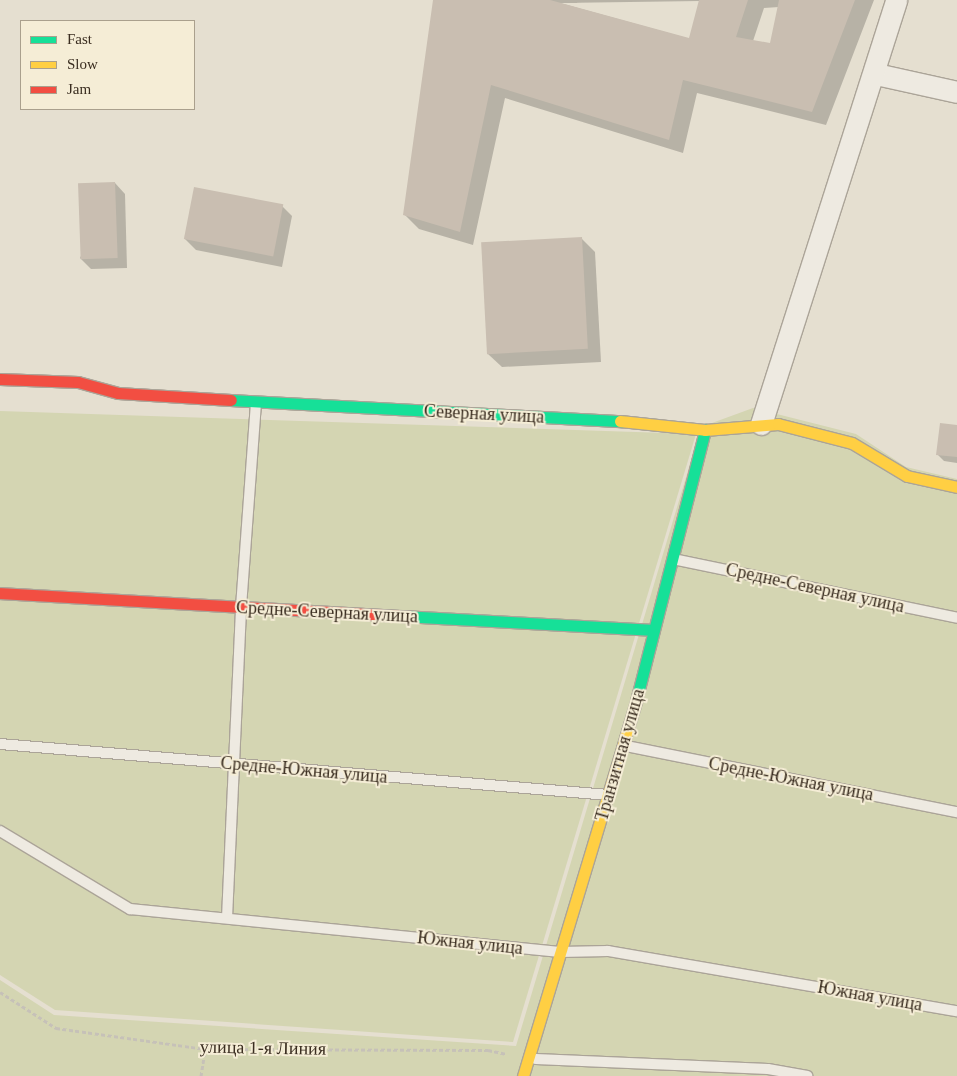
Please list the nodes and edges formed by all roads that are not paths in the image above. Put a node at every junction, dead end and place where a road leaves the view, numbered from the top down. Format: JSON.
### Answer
{"nodes":[{"id":1,"x":896,"y":0,"type":"edge"},
{"id":2,"x":876,"y":74,"type":"junction"},
{"id":3,"x":957,"y":92,"type":"edge"},
{"id":4,"x":0,"y":379,"type":"edge"},
{"id":5,"x":256,"y":402,"type":"junction"},
{"id":6,"x":761,"y":424,"type":"junction"},
{"id":7,"x":705,"y":430,"type":"junction"},
{"id":8,"x":957,"y":487,"type":"edge"},
{"id":9,"x":672,"y":559,"type":"junction"},
{"id":10,"x":0,"y":593,"type":"edge"},
{"id":11,"x":241,"y":607,"type":"junction"},
{"id":12,"x":957,"y":618,"type":"edge"},
{"id":13,"x":654,"y":630,"type":"junction"},
{"id":14,"x":0,"y":744,"type":"edge"},
{"id":15,"x":625,"y":746,"type":"junction"},
{"id":16,"x":234,"y":764,"type":"junction"},
{"id":17,"x":609,"y":795,"type":"junction"},
{"id":18,"x":957,"y":812,"type":"edge"},
{"id":19,"x":0,"y":831,"type":"edge"},
{"id":20,"x":227,"y":918,"type":"junction"},
{"id":21,"x":560,"y":952,"type":"junction"},
{"id":22,"x":957,"y":1011,"type":"edge"},
{"id":23,"x":532,"y":1058,"type":"junction"},
{"id":24,"x":708,"y":1071,"type":"edge"},
{"id":25,"x":523,"y":1076,"type":"edge"},
{"id":26,"x":807,"y":1076,"type":"edge"}],
"edges":[{"from":1,"to":2,"type":"street"},
{"from":2,"to":3,"type":"street"},
{"from":2,"to":6,"type":"street"},
{"from":4,"to":5,"type":"street","name":"Северная улица"},
{"from":5,"to":7,"type":"street","name":"Северная улица"},
{"from":5,"to":11,"type":"lane"},
{"from":6,"to":7,"type":"street","name":"Северная улица"},
{"from":6,"to":8,"type":"street","name":"Северная улица"},
{"from":7,"to":9,"type":"street","name":"Транзитная улица"},
{"from":9,"to":12,"type":"lane","name":"Средне-Северная улица"},
{"from":9,"to":13,"type":"street","name":"Транзитная улица"},
{"from":10,"to":11,"type":"street","name":"Средне-Северная улица"},
{"from":11,"to":13,"type":"street","name":"Средне-Северная улица"},
{"from":11,"to":16,"type":"lane"},
{"from":13,"to":15,"type":"street","name":"Транзитная улица"},
{"from":14,"to":16,"type":"lane","name":"Средне-Южная улица"},
{"from":15,"to":17,"type":"street","name":"Транзитная улица"},
{"from":15,"to":18,"type":"lane","name":"Средне-Южная улица"},
{"from":16,"to":17,"type":"lane","name":"Средне-Южная улица"},
{"from":16,"to":20,"type":"lane"},
{"from":17,"to":21,"type":"street","name":"Транзитная улица"},
{"from":19,"to":20,"type":"lane","name":"Южная улица"},
{"from":20,"to":21,"type":"lane","name":"Южная улица"},
{"from":21,"to":22,"type":"lane","name":"Южная улица"},
{"from":21,"to":23,"type":"street","name":"Транзитная улица"},
{"from":23,"to":24,"type":"lane"},
{"from":23,"to":25,"type":"street","name":"Транзитная улица"},
{"from":24,"to":26,"type":"lane"}]}
